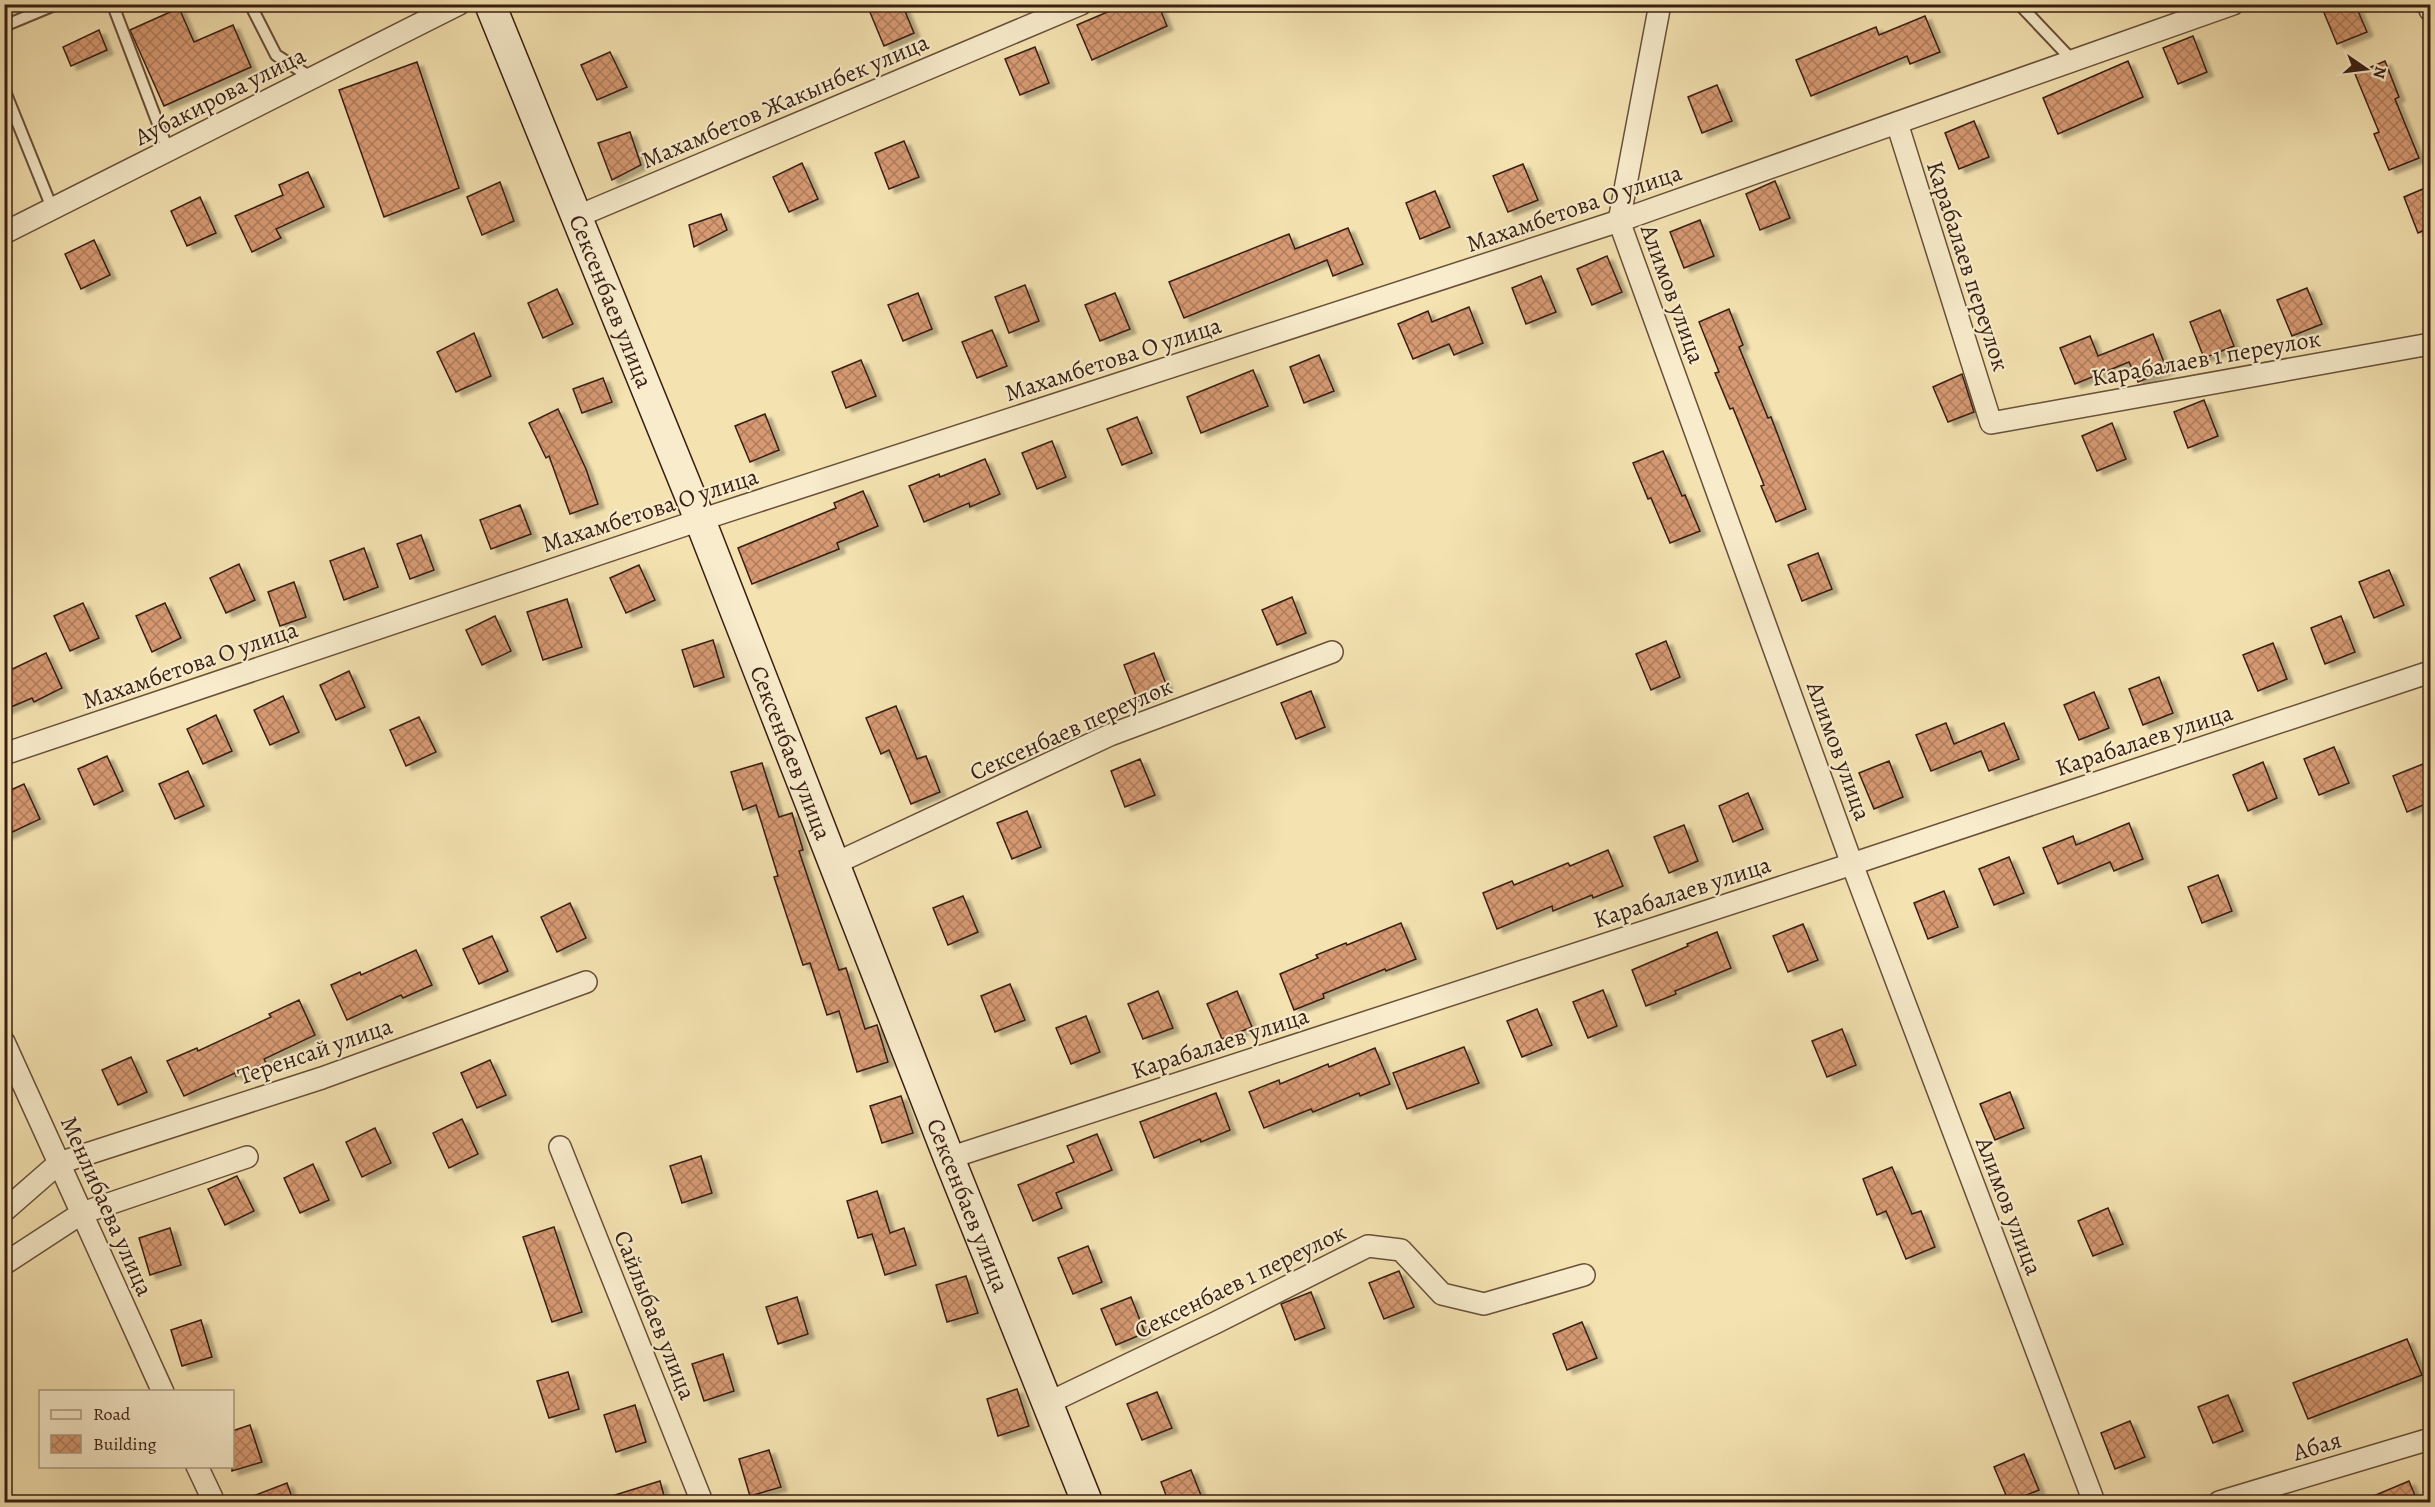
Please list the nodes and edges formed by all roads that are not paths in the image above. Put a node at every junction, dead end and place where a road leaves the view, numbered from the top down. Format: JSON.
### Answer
{"nodes":[{"id":1,"x":57,"y":4,"type":"edge"},
{"id":2,"x":124,"y":4,"type":"edge"},
{"id":3,"x":250,"y":4,"type":"edge"},
{"id":4,"x":459,"y":4,"type":"edge"},
{"id":5,"x":490,"y":4,"type":"edge"},
{"id":6,"x":1081,"y":4,"type":"edge"},
{"id":7,"x":1660,"y":4,"type":"edge"},
{"id":8,"x":2019,"y":4,"type":"edge"},
{"id":9,"x":2233,"y":4,"type":"edge"},
{"id":10,"x":2429,"y":4,"type":"edge"},
{"id":11,"x":2430,"y":10,"type":"edge"},
{"id":12,"x":4,"y":26,"type":"edge"},
{"id":13,"x":2073,"y":61,"type":"junction"},
{"id":14,"x":312,"y":78,"type":"junction"},
{"id":15,"x":4,"y":89,"type":"edge"},
{"id":16,"x":1897,"y":123,"type":"junction"},
{"id":17,"x":168,"y":150,"type":"junction"},
{"id":18,"x":52,"y":208,"type":"junction"},
{"id":19,"x":576,"y":217,"type":"junction"},
{"id":20,"x":1619,"y":221,"type":"junction"},
{"id":21,"x":4,"y":232,"type":"edge"},
{"id":22,"x":2430,"y":344,"type":"edge"},
{"id":23,"x":1991,"y":423,"type":"joint"},
{"id":24,"x":700,"y":520,"type":"junction"},
{"id":25,"x":1332,"y":652,"type":"dead end"},
{"id":26,"x":2430,"y":672,"type":"edge"},
{"id":27,"x":4,"y":754,"type":"edge"},
{"id":28,"x":834,"y":864,"type":"junction"},
{"id":29,"x":1852,"y":864,"type":"junction"},
{"id":30,"x":585,"y":982,"type":"dead end"},
{"id":31,"x":4,"y":1042,"type":"edge"},
{"id":32,"x":560,"y":1146,"type":"dead end"},
{"id":33,"x":247,"y":1156,"type":"dead end"},
{"id":34,"x":949,"y":1158,"type":"junction"},
{"id":35,"x":59,"y":1163,"type":"junction"},
{"id":36,"x":4,"y":1211,"type":"edge"},
{"id":37,"x":82,"y":1213,"type":"junction"},
{"id":38,"x":4,"y":1264,"type":"edge"},
{"id":39,"x":1584,"y":1275,"type":"dead end"},
{"id":40,"x":162,"y":1390,"type":"edge"},
{"id":41,"x":1048,"y":1403,"type":"junction"},
{"id":42,"x":2430,"y":1439,"type":"edge"},
{"id":43,"x":197,"y":1468,"type":"edge"},
{"id":44,"x":214,"y":1503,"type":"edge"},
{"id":45,"x":702,"y":1503,"type":"edge"},
{"id":46,"x":1088,"y":1503,"type":"edge"},
{"id":47,"x":2094,"y":1503,"type":"edge"},
{"id":48,"x":2219,"y":1503,"type":"edge"}],
"edges":[{"from":1,"to":12,"type":"lane"},
{"from":2,"to":17,"type":"lane"},
{"from":3,"to":14,"type":"lane"},
{"from":4,"to":14,"type":"street","name":"Аубакирова улица"},
{"from":5,"to":19,"type":"street","name":"Сексенбаев улица"},
{"from":6,"to":19,"type":"street","name":"Махамбетов Жакынбек улица"},
{"from":7,"to":20,"type":"street","name":"Алимов улица"},
{"from":8,"to":13,"type":"lane"},
{"from":9,"to":13,"type":"street","name":"Махамбетова О улица"},
{"from":10,"to":11,"type":"street"},
{"from":13,"to":16,"type":"street","name":"Махамбетова О улица"},
{"from":14,"to":17,"type":"street","name":"Аубакирова улица"},
{"from":15,"to":18,"type":"lane"},
{"from":16,"to":20,"type":"street","name":"Махамбетова О улица"},
{"from":16,"to":23,"type":"street","name":"Карабалаев переулок"},
{"from":17,"to":18,"type":"street","name":"Аубакирова улица"},
{"from":18,"to":21,"type":"street","name":"Аубакирова улица"},
{"from":19,"to":24,"type":"street","name":"Сексенбаев улица"},
{"from":20,"to":24,"type":"street","name":"Махамбетова О улица"},
{"from":20,"to":29,"type":"street","name":"Алимов улица"},
{"from":22,"to":23,"type":"street","name":"Карабалаев 1 переулок"},
{"from":24,"to":27,"type":"street","name":"Махамбетова О улица"},
{"from":24,"to":28,"type":"street","name":"Сексенбаев улица"},
{"from":25,"to":28,"type":"street","name":"Сексенбаев переулок"},
{"from":26,"to":29,"type":"street","name":"Карабалаев улица"},
{"from":28,"to":34,"type":"street","name":"Сексенбаев улица"},
{"from":29,"to":34,"type":"street","name":"Карабалаев улица"},
{"from":29,"to":47,"type":"street","name":"Алимов улица"},
{"from":30,"to":35,"type":"street","name":"Теренсай улица"},
{"from":31,"to":35,"type":"street","name":"Менлибаева улица"},
{"from":32,"to":45,"type":"street","name":"Сайлыбаев улица"},
{"from":33,"to":37,"type":"street"},
{"from":34,"to":41,"type":"street","name":"Сексенбаев улица"},
{"from":35,"to":36,"type":"street"},
{"from":35,"to":37,"type":"street","name":"Менлибаева улица"},
{"from":37,"to":38,"type":"street"},
{"from":37,"to":40,"type":"street","name":"Менлибаева улица"},
{"from":39,"to":41,"type":"street","name":"Сексенбаев 1 переулок"},
{"from":41,"to":46,"type":"street","name":"Сексенбаев улица"},
{"from":42,"to":48,"type":"street","name":"Абая"},
{"from":43,"to":44,"type":"street"}]}
